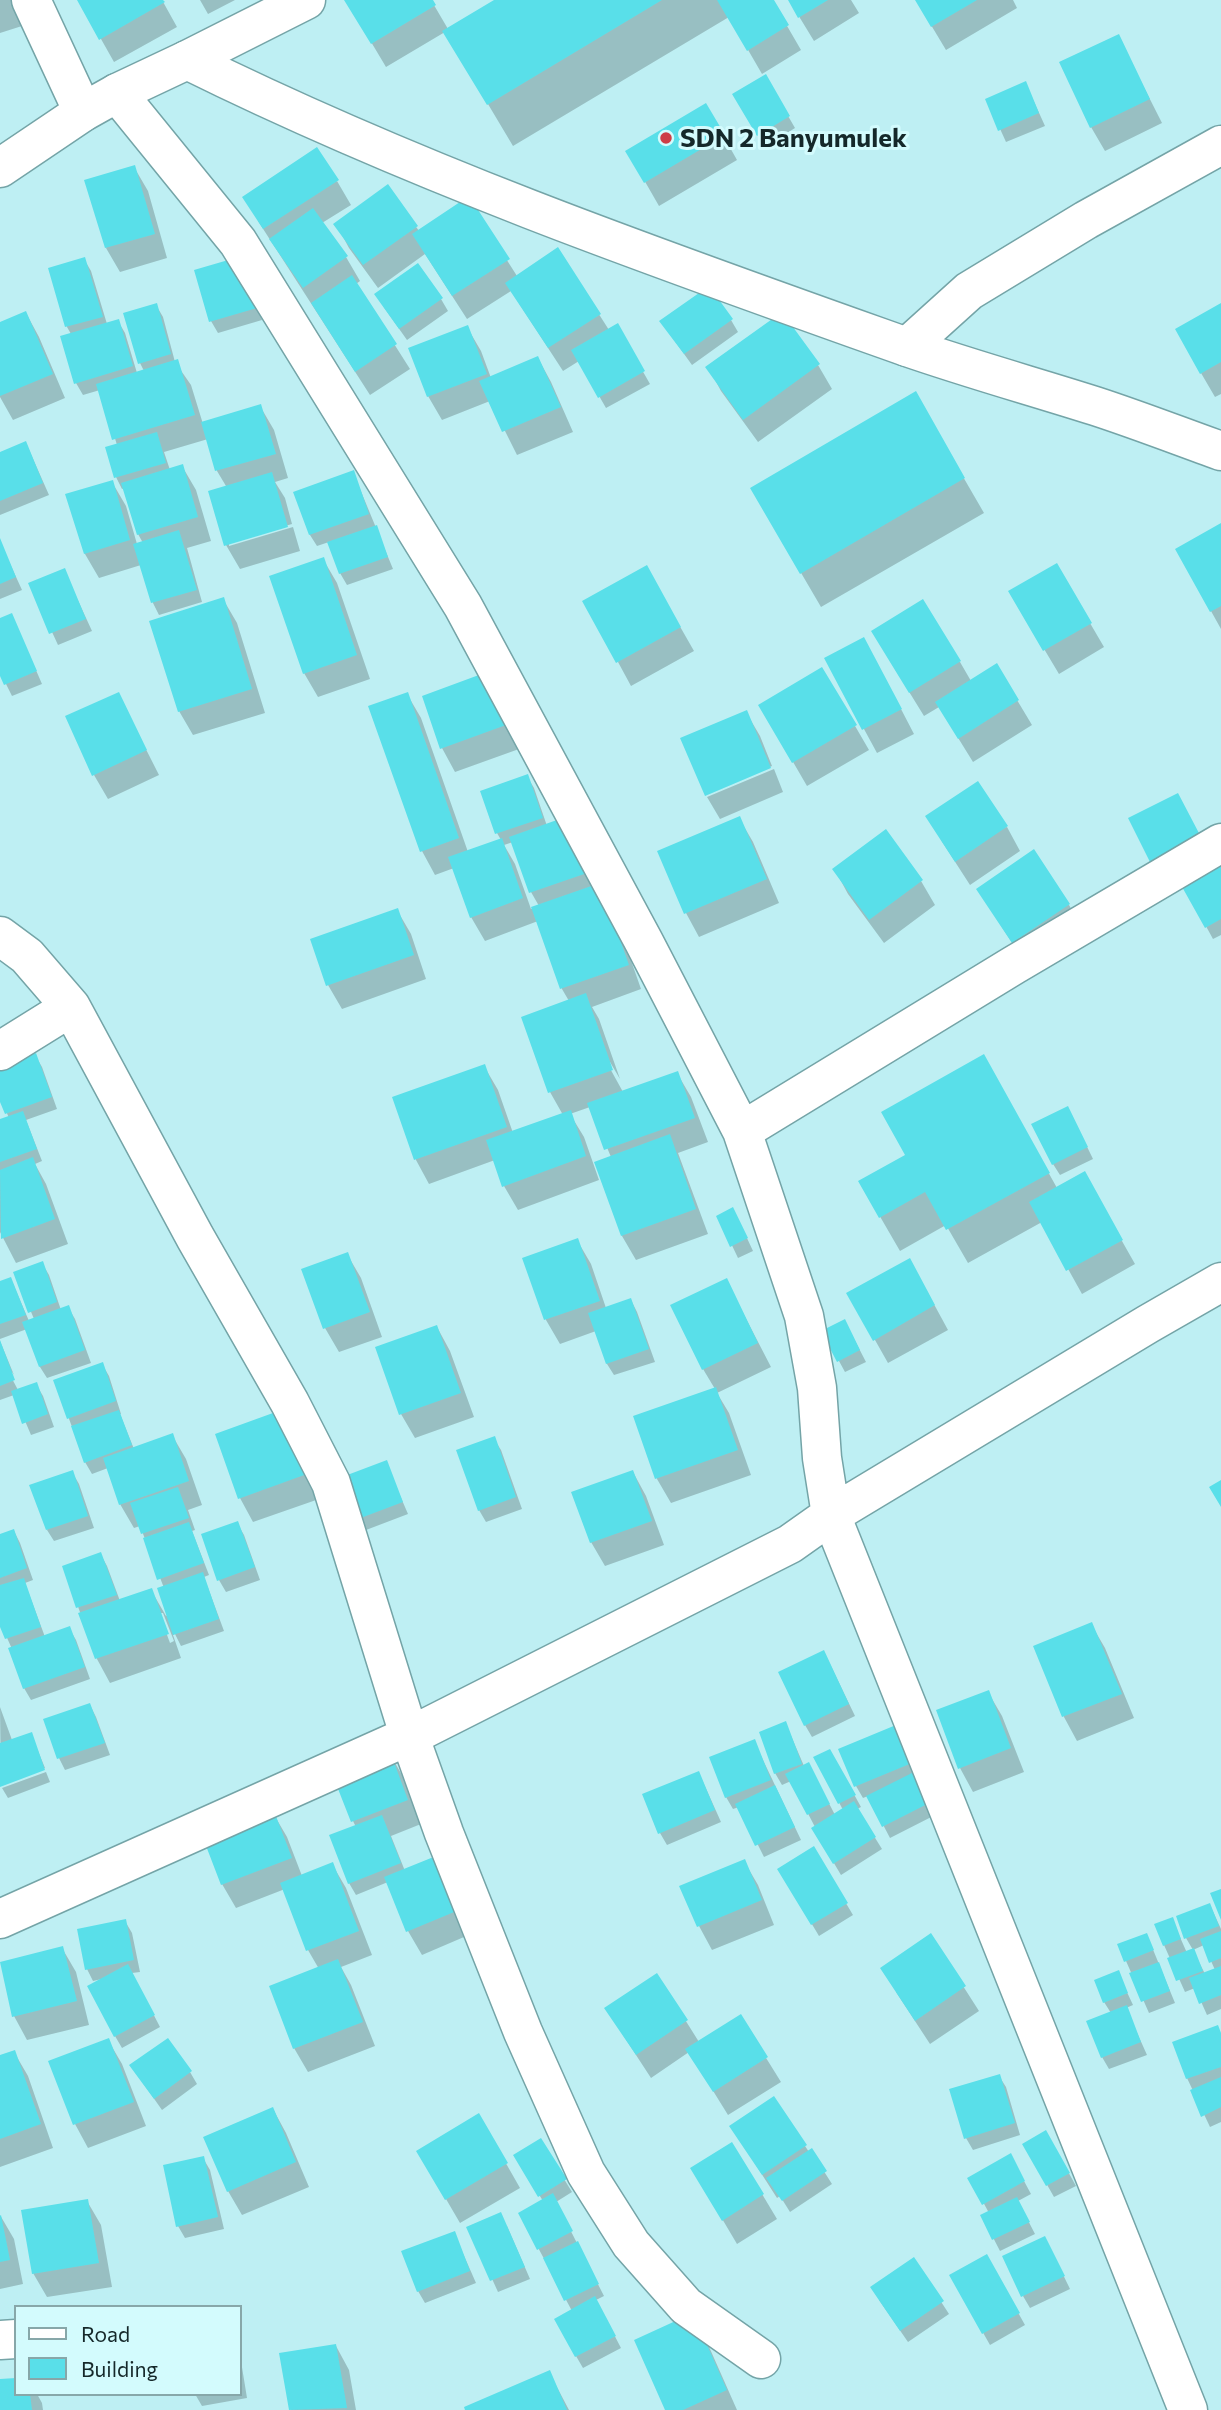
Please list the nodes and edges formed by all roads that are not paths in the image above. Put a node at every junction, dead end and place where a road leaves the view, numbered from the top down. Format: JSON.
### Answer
{"nodes":[{"id":1,"x":31,"y":0,"type":"edge"},
{"id":2,"x":306,"y":0,"type":"edge"},
{"id":3,"x":187,"y":60,"type":"junction"},
{"id":4,"x":117,"y":93,"type":"junction"},
{"id":5,"x":83,"y":112,"type":"junction"},
{"id":6,"x":1221,"y":145,"type":"edge"},
{"id":7,"x":0,"y":168,"type":"edge"},
{"id":8,"x":907,"y":347,"type":"junction"},
{"id":9,"x":1221,"y":451,"type":"edge"},
{"id":10,"x":1221,"y":843,"type":"edge"},
{"id":11,"x":0,"y":936,"type":"edge"},
{"id":12,"x":71,"y":1007,"type":"junction"},
{"id":13,"x":0,"y":1051,"type":"edge"},
{"id":14,"x":742,"y":1132,"type":"junction"},
{"id":15,"x":1221,"y":1282,"type":"edge"},
{"id":16,"x":831,"y":1515,"type":"junction"},
{"id":17,"x":423,"y":1729,"type":"junction"},
{"id":18,"x":0,"y":1919,"type":"edge"},
{"id":19,"x":761,"y":2359,"type":"dead end"},
{"id":20,"x":1188,"y":2410,"type":"edge"}],
"edges":[{"from":1,"to":5,"type":"street"},
{"from":2,"to":3,"type":"street"},
{"from":3,"to":4,"type":"street"},
{"from":3,"to":8,"type":"street"},
{"from":4,"to":5,"type":"street"},
{"from":4,"to":14,"type":"street"},
{"from":5,"to":7,"type":"street"},
{"from":6,"to":8,"type":"street"},
{"from":8,"to":9,"type":"street"},
{"from":10,"to":14,"type":"street"},
{"from":11,"to":12,"type":"street"},
{"from":12,"to":13,"type":"street"},
{"from":12,"to":17,"type":"street"},
{"from":14,"to":16,"type":"street"},
{"from":15,"to":16,"type":"street"},
{"from":16,"to":17,"type":"street"},
{"from":16,"to":20,"type":"street"},
{"from":17,"to":18,"type":"street"},
{"from":17,"to":19,"type":"street"}]}
